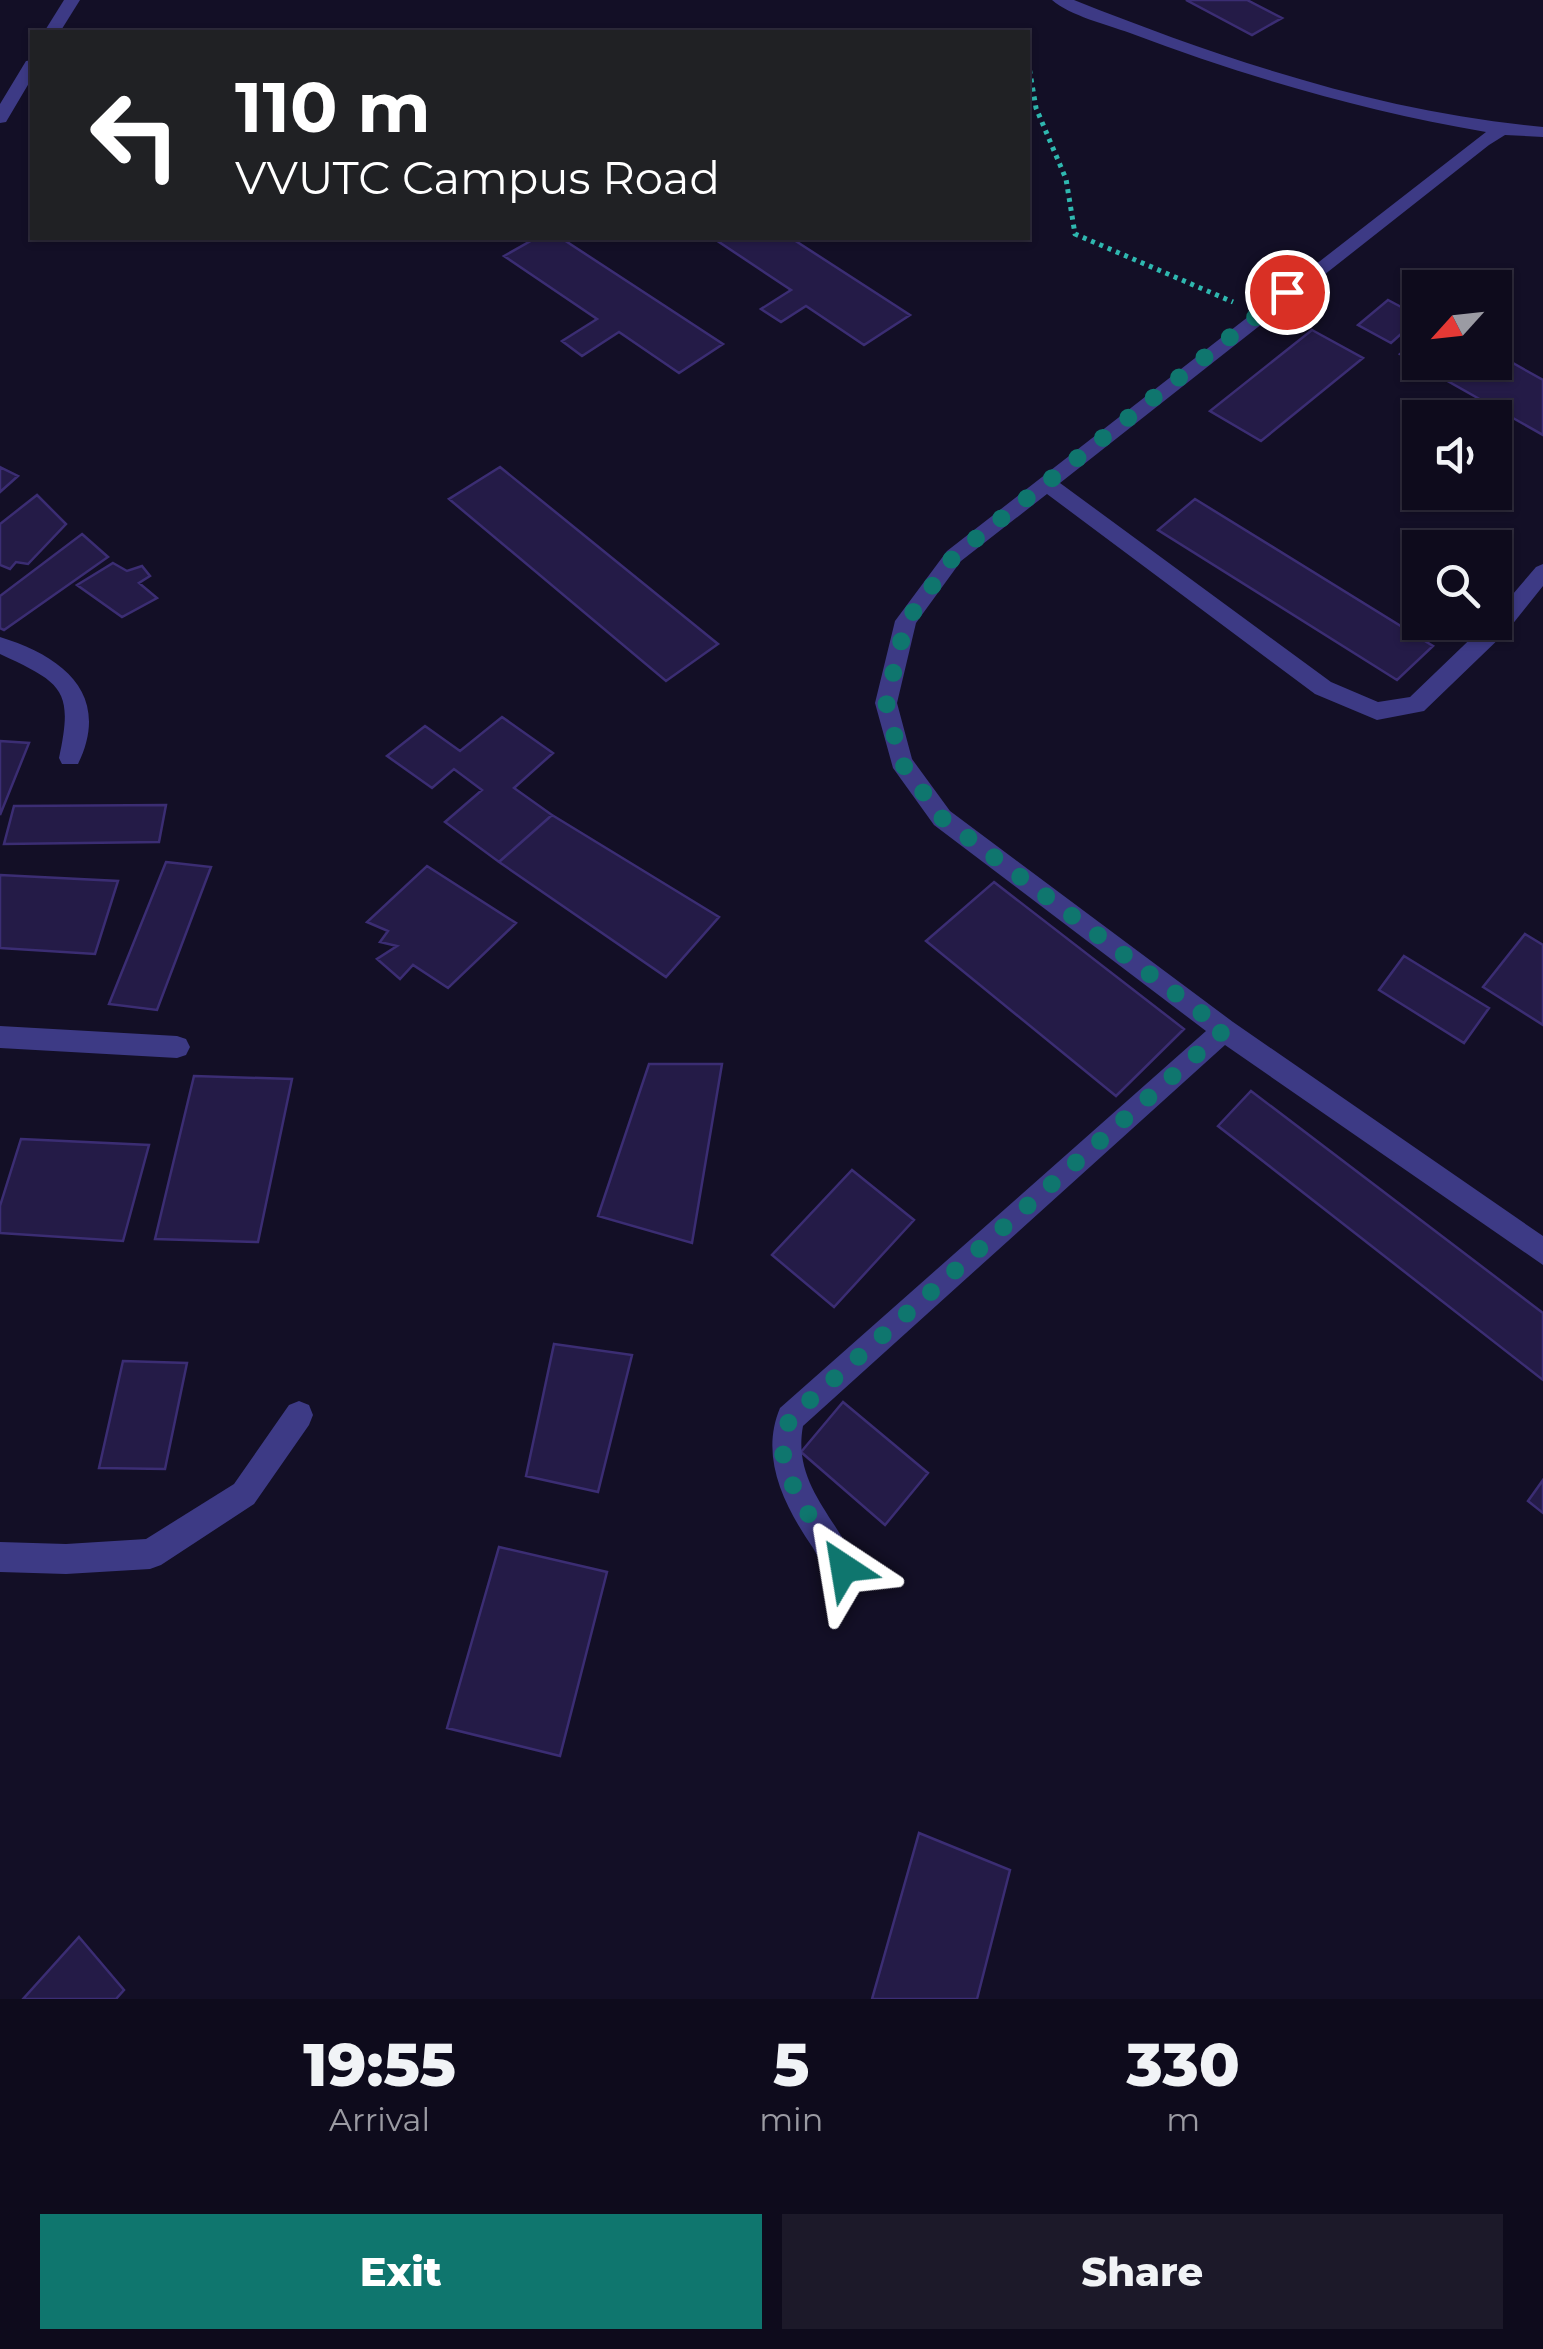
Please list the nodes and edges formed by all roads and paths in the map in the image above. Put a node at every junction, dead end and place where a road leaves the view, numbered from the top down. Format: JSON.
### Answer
{"nodes":[{"id":1,"x":72,"y":0,"type":"edge"},
{"id":2,"x":1060,"y":0,"type":"edge"},
{"id":3,"x":53,"y":30,"type":"edge"},
{"id":4,"x":30,"y":68,"type":"edge"},
{"id":5,"x":1030,"y":73,"type":"edge"},
{"id":6,"x":0,"y":118,"type":"edge"},
{"id":7,"x":1502,"y":130,"type":"junction"},
{"id":8,"x":1543,"y":132,"type":"edge"},
{"id":9,"x":1259,"y":314,"type":"junction"},
{"id":10,"x":1046,"y":483,"type":"junction"},
{"id":11,"x":1543,"y":572,"type":"edge"},
{"id":12,"x":0,"y":645,"type":"edge"},
{"id":13,"x":70,"y":758,"type":"dead end"},
{"id":14,"x":1224,"y":1030,"type":"junction"},
{"id":15,"x":0,"y":1038,"type":"edge"},
{"id":16,"x":176,"y":1047,"type":"dead end"},
{"id":17,"x":1543,"y":1252,"type":"edge"},
{"id":18,"x":299,"y":1415,"type":"dead end"},
{"id":19,"x":0,"y":1557,"type":"edge"},
{"id":20,"x":844,"y":1568,"type":"dead end"}],
"edges":[{"from":1,"to":3,"type":"street"},
{"from":2,"to":7,"type":"street"},
{"from":4,"to":6,"type":"street"},
{"from":5,"to":9,"type":"path"},
{"from":7,"to":8,"type":"street"},
{"from":7,"to":9,"type":"street"},
{"from":9,"to":10,"type":"street"},
{"from":10,"to":11,"type":"street"},
{"from":10,"to":14,"type":"street"},
{"from":12,"to":13,"type":"street"},
{"from":14,"to":17,"type":"street"},
{"from":14,"to":20,"type":"street"},
{"from":15,"to":16,"type":"street"},
{"from":18,"to":19,"type":"street"}]}
